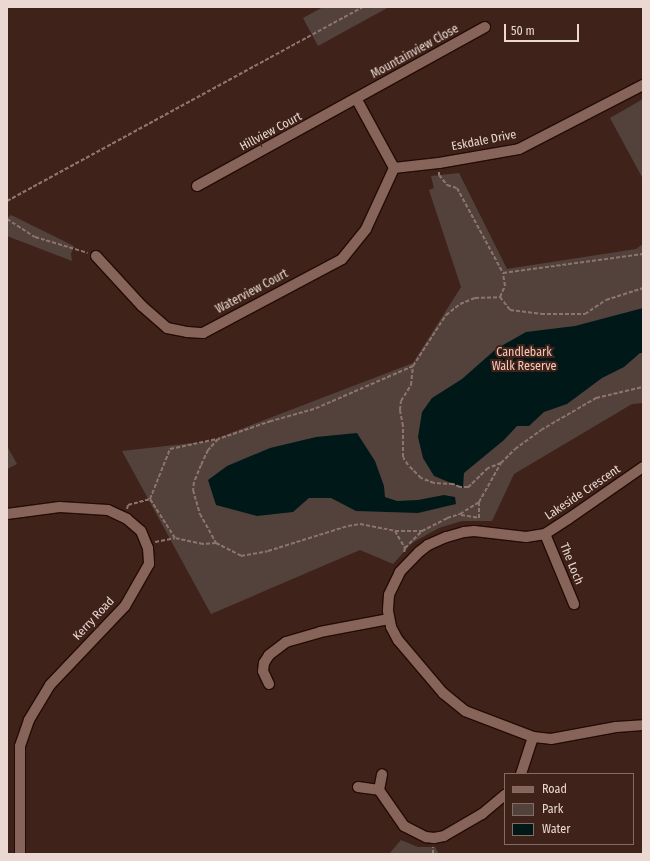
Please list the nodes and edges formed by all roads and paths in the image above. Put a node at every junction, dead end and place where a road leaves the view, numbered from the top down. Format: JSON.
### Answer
{"nodes":[{"id":1,"x":363,"y":7,"type":"edge"},
{"id":2,"x":485,"y":27,"type":"dead end"},
{"id":3,"x":643,"y":85,"type":"edge"},
{"id":4,"x":357,"y":100,"type":"junction"},
{"id":5,"x":439,"y":163,"type":"junction"},
{"id":6,"x":394,"y":168,"type":"junction"},
{"id":7,"x":197,"y":186,"type":"dead end"},
{"id":8,"x":7,"y":201,"type":"edge"},
{"id":9,"x":7,"y":219,"type":"edge"},
{"id":10,"x":643,"y":254,"type":"edge"},
{"id":11,"x":96,"y":256,"type":"joint"},
{"id":12,"x":503,"y":273,"type":"junction"},
{"id":13,"x":643,"y":288,"type":"edge"},
{"id":14,"x":500,"y":297,"type":"junction"},
{"id":15,"x":413,"y":366,"type":"junction"},
{"id":16,"x":643,"y":387,"type":"edge"},
{"id":17,"x":218,"y":439,"type":"junction"},
{"id":18,"x":501,"y":464,"type":"junction"},
{"id":19,"x":643,"y":467,"type":"edge"},
{"id":20,"x":150,"y":499,"type":"junction"},
{"id":21,"x":479,"y":502,"type":"junction"},
{"id":22,"x":7,"y":514,"type":"edge"},
{"id":23,"x":460,"y":514,"type":"junction"},
{"id":24,"x":123,"y":517,"type":"junction"},
{"id":25,"x":395,"y":531,"type":"junction"},
{"id":26,"x":422,"y":531,"type":"junction"},
{"id":27,"x":545,"y":534,"type":"junction"},
{"id":28,"x":175,"y":538,"type":"junction"},
{"id":29,"x":146,"y":542,"type":"junction"},
{"id":30,"x":216,"y":543,"type":"junction"},
{"id":31,"x":405,"y":548,"type":"junction"},
{"id":32,"x":406,"y":566,"type":"junction"},
{"id":33,"x":574,"y":604,"type":"dead end"},
{"id":34,"x":389,"y":619,"type":"junction"},
{"id":35,"x":269,"y":684,"type":"dead end"},
{"id":36,"x":643,"y":725,"type":"edge"},
{"id":37,"x":533,"y":737,"type":"junction"},
{"id":38,"x":522,"y":773,"type":"edge"},
{"id":39,"x":382,"y":774,"type":"dead end"},
{"id":40,"x":358,"y":787,"type":"dead end"},
{"id":41,"x":379,"y":790,"type":"junction"},
{"id":42,"x":504,"y":796,"type":"edge"},
{"id":43,"x":20,"y":854,"type":"edge"}],
"edges":[{"from":1,"to":8,"type":"path"},
{"from":2,"to":4,"type":"street","name":"Mountainview Close"},
{"from":3,"to":5,"type":"street","name":"Eskdale Drive"},
{"from":4,"to":6,"type":"street"},
{"from":4,"to":7,"type":"street","name":"Hillview Court"},
{"from":5,"to":6,"type":"street","name":"Eskdale Drive"},
{"from":5,"to":12,"type":"path"},
{"from":6,"to":11,"type":"street","name":"Waterview Court"},
{"from":9,"to":11,"type":"path"},
{"from":10,"to":12,"type":"path"},
{"from":12,"to":14,"type":"path"},
{"from":13,"to":14,"type":"path"},
{"from":14,"to":15,"type":"path"},
{"from":15,"to":17,"type":"path"},
{"from":15,"to":18,"type":"path"},
{"from":16,"to":18,"type":"path"},
{"from":17,"to":20,"type":"path"},
{"from":17,"to":30,"type":"path"},
{"from":18,"to":21,"type":"path"},
{"from":19,"to":27,"type":"street","name":"Lakeside Crescent"},
{"from":20,"to":24,"type":"path"},
{"from":20,"to":28,"type":"path"},
{"from":21,"to":23,"type":"path"},
{"from":21,"to":23,"type":"path"},
{"from":22,"to":24,"type":"street","name":"Kerry Road"},
{"from":23,"to":26,"type":"path"},
{"from":24,"to":29,"type":"street","name":"Kerry Road"},
{"from":25,"to":26,"type":"path"},
{"from":25,"to":30,"type":"path"},
{"from":25,"to":31,"type":"path"},
{"from":26,"to":31,"type":"path"},
{"from":27,"to":32,"type":"street","name":"Lakeside Crescent"},
{"from":27,"to":33,"type":"street","name":"The Loch"},
{"from":28,"to":29,"type":"path"},
{"from":28,"to":30,"type":"path"},
{"from":29,"to":43,"type":"street","name":"Kerry Road"},
{"from":31,"to":32,"type":"path"},
{"from":32,"to":34,"type":"street","name":"Lakeside Crescent"},
{"from":34,"to":35,"type":"street"},
{"from":34,"to":37,"type":"street","name":"Lakeside Crescent"},
{"from":36,"to":37,"type":"street","name":"Lakeside Crescent"},
{"from":37,"to":38,"type":"street"},
{"from":39,"to":41,"type":"street"},
{"from":40,"to":41,"type":"street"},
{"from":41,"to":42,"type":"street"}]}
